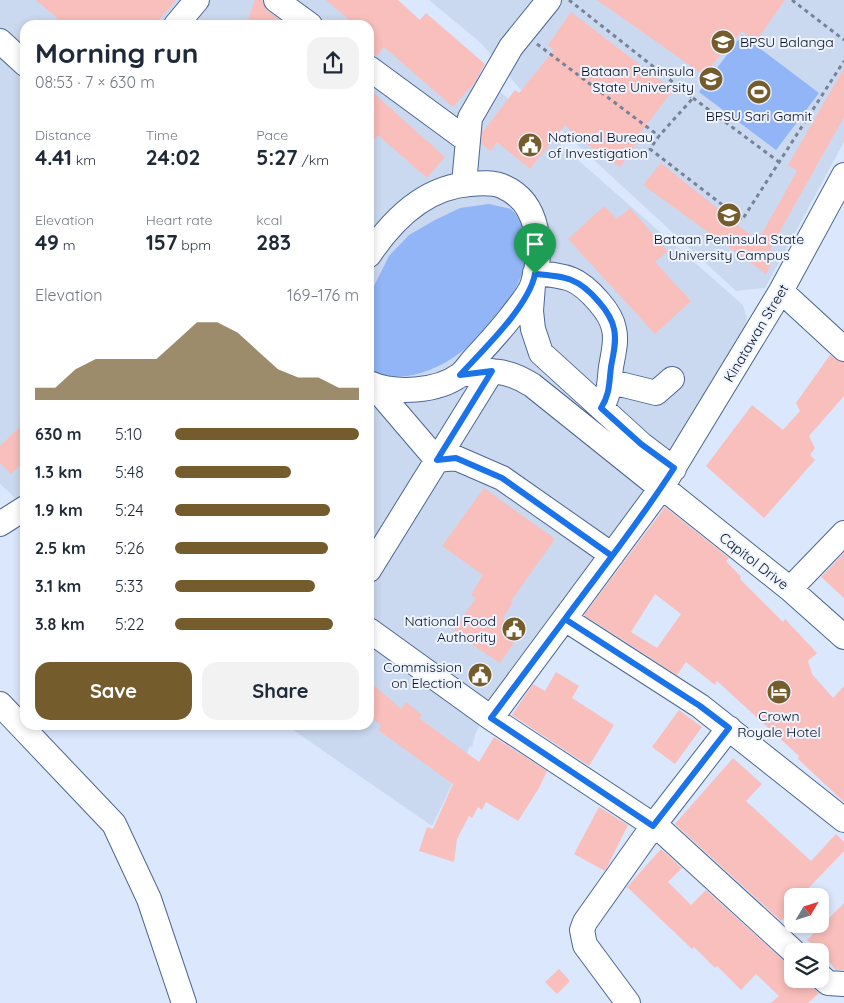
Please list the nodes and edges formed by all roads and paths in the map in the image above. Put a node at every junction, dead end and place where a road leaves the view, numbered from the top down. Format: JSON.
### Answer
{"nodes":[{"id":1,"x":197,"y":0,"type":"edge"},
{"id":2,"x":276,"y":0,"type":"edge"},
{"id":3,"x":549,"y":0,"type":"edge"},
{"id":4,"x":569,"y":0,"type":"edge"},
{"id":5,"x":792,"y":0,"type":"edge"},
{"id":6,"x":180,"y":20,"type":"edge"},
{"id":7,"x":303,"y":20,"type":"edge"},
{"id":8,"x":522,"y":34,"type":"junction"},
{"id":9,"x":844,"y":40,"type":"edge"},
{"id":10,"x":0,"y":41,"type":"edge"},
{"id":11,"x":20,"y":59,"type":"edge"},
{"id":12,"x":844,"y":61,"type":"edge"},
{"id":13,"x":374,"y":72,"type":"edge"},
{"id":14,"x":693,"y":98,"type":"junction"},
{"id":15,"x":659,"y":136,"type":"junction"},
{"id":16,"x":467,"y":140,"type":"junction"},
{"id":17,"x":779,"y":162,"type":"junction"},
{"id":18,"x":464,"y":184,"type":"junction"},
{"id":19,"x":840,"y":190,"type":"edge"},
{"id":20,"x":374,"y":248,"type":"edge"},
{"id":21,"x":534,"y":279,"type":"junction"},
{"id":22,"x":781,"y":291,"type":"junction"},
{"id":23,"x":844,"y":349,"type":"edge"},
{"id":24,"x":492,"y":371,"type":"junction"},
{"id":25,"x":460,"y":375,"type":"junction"},
{"id":26,"x":672,"y":379,"type":"dead end"},
{"id":27,"x":374,"y":384,"type":"edge"},
{"id":28,"x":610,"y":384,"type":"junction"},
{"id":29,"x":374,"y":388,"type":"edge"},
{"id":30,"x":601,"y":408,"type":"junction"},
{"id":31,"x":437,"y":460,"type":"junction"},
{"id":32,"x":668,"y":478,"type":"junction"},
{"id":33,"x":20,"y":511,"type":"edge"},
{"id":34,"x":0,"y":524,"type":"edge"},
{"id":35,"x":844,"y":533,"type":"edge"},
{"id":36,"x":612,"y":556,"type":"junction"},
{"id":37,"x":374,"y":562,"type":"edge"},
{"id":38,"x":790,"y":589,"type":"junction"},
{"id":39,"x":565,"y":619,"type":"junction"},
{"id":40,"x":374,"y":634,"type":"edge"},
{"id":41,"x":844,"y":637,"type":"edge"},
{"id":42,"x":0,"y":704,"type":"edge"},
{"id":43,"x":491,"y":718,"type":"junction"},
{"id":44,"x":20,"y":725,"type":"edge"},
{"id":45,"x":729,"y":728,"type":"junction"},
{"id":46,"x":25,"y":730,"type":"edge"},
{"id":47,"x":844,"y":820,"type":"edge"},
{"id":48,"x":653,"y":826,"type":"junction"},
{"id":49,"x":784,"y":943,"type":"edge"},
{"id":50,"x":829,"y":983,"type":"edge"},
{"id":51,"x":844,"y":984,"type":"edge"},
{"id":52,"x":184,"y":1003,"type":"edge"},
{"id":53,"x":628,"y":1003,"type":"edge"}],
"edges":[{"from":1,"to":6,"type":"street"},
{"from":2,"to":7,"type":"street"},
{"from":3,"to":8,"type":"street"},
{"from":4,"to":14,"type":"path"},
{"from":5,"to":9,"type":"path"},
{"from":8,"to":15,"type":"path"},
{"from":8,"to":16,"type":"street"},
{"from":10,"to":11,"type":"street"},
{"from":12,"to":17,"type":"path"},
{"from":13,"to":16,"type":"street"},
{"from":14,"to":15,"type":"path"},
{"from":14,"to":17,"type":"path"},
{"from":15,"to":17,"type":"path"},
{"from":16,"to":18,"type":"street"},
{"from":18,"to":20,"type":"street"},
{"from":18,"to":21,"type":"street"},
{"from":19,"to":22,"type":"street","name":"Kinatawan Street"},
{"from":21,"to":25,"type":"street"},
{"from":21,"to":28,"type":"street"},
{"from":21,"to":30,"type":"street"},
{"from":22,"to":23,"type":"street"},
{"from":22,"to":32,"type":"street","name":"Kinatawan Street"},
{"from":24,"to":25,"type":"street"},
{"from":24,"to":31,"type":"street"},
{"from":24,"to":32,"type":"street"},
{"from":25,"to":27,"type":"street"},
{"from":26,"to":28,"type":"street"},
{"from":28,"to":30,"type":"street"},
{"from":29,"to":31,"type":"street"},
{"from":30,"to":32,"type":"street"},
{"from":31,"to":36,"type":"street"},
{"from":31,"to":37,"type":"street"},
{"from":32,"to":36,"type":"street","name":"Kinatawan Street"},
{"from":32,"to":38,"type":"street","name":"Capitol Drive"},
{"from":33,"to":34,"type":"street"},
{"from":35,"to":38,"type":"street"},
{"from":36,"to":39,"type":"street","name":"Kinatawan Street"},
{"from":38,"to":41,"type":"street","name":"Capitol Drive"},
{"from":39,"to":43,"type":"street","name":"Kinatawan Street"},
{"from":39,"to":45,"type":"street"},
{"from":40,"to":43,"type":"street"},
{"from":42,"to":44,"type":"street"},
{"from":43,"to":48,"type":"street"},
{"from":45,"to":47,"type":"street"},
{"from":45,"to":48,"type":"street"},
{"from":46,"to":52,"type":"street"},
{"from":48,"to":49,"type":"street"},
{"from":48,"to":53,"type":"street"},
{"from":50,"to":51,"type":"street"}]}
